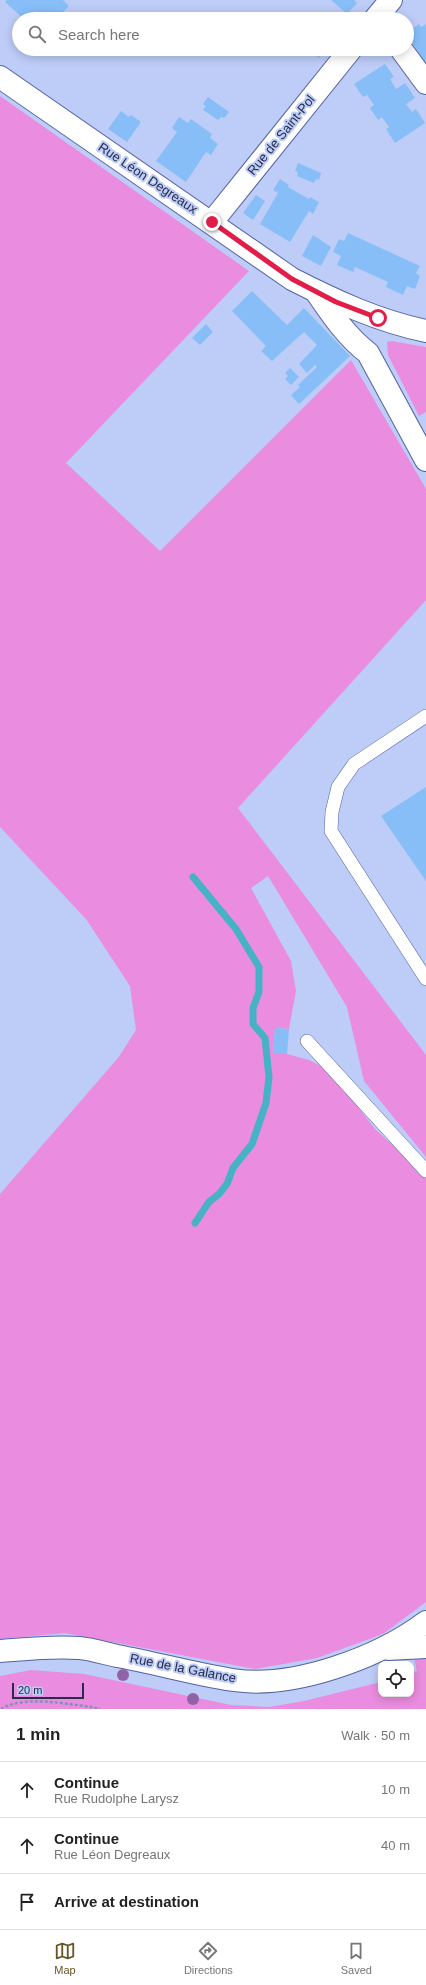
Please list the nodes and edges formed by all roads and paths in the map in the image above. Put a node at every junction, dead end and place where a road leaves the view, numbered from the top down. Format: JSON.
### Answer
{"nodes":[{"id":1,"x":391,"y":0,"type":"edge"},
{"id":2,"x":382,"y":12,"type":"edge"},
{"id":3,"x":345,"y":56,"type":"edge"},
{"id":4,"x":406,"y":56,"type":"edge"},
{"id":5,"x":0,"y":77,"type":"edge"},
{"id":6,"x":426,"y":83,"type":"edge"},
{"id":7,"x":212,"y":222,"type":"junction"},
{"id":8,"x":316,"y":292,"type":"junction"},
{"id":9,"x":378,"y":318,"type":"junction"},
{"id":10,"x":426,"y":331,"type":"edge"},
{"id":11,"x":368,"y":353,"type":"junction"},
{"id":12,"x":426,"y":460,"type":"edge"},
{"id":13,"x":426,"y":716,"type":"edge"},
{"id":14,"x":426,"y":979,"type":"edge"},
{"id":15,"x":307,"y":1041,"type":"dead end"},
{"id":16,"x":426,"y":1171,"type":"edge"},
{"id":17,"x":426,"y":1622,"type":"edge"},
{"id":18,"x":426,"y":1647,"type":"edge"},
{"id":19,"x":382,"y":1649,"type":"junction"},
{"id":20,"x":0,"y":1651,"type":"edge"},
{"id":21,"x":1,"y":1709,"type":"edge"},
{"id":22,"x":100,"y":1709,"type":"edge"}],
"edges":[{"from":1,"to":2,"type":"street"},
{"from":3,"to":7,"type":"street","name":"Rue de Saint-Pol"},
{"from":4,"to":6,"type":"street"},
{"from":5,"to":7,"type":"street","name":"Rue Léon Degreaux"},
{"from":7,"to":8,"type":"street","name":"Rue Léon Degreaux"},
{"from":8,"to":9,"type":"street","name":"Rue Léon Degreaux"},
{"from":8,"to":11,"type":"street","name":"Rue Léon Degreaux"},
{"from":9,"to":10,"type":"street","name":"Rue Léon Degreaux"},
{"from":9,"to":11,"type":"street"},
{"from":11,"to":12,"type":"street","name":"Rue Léon Degreaux"},
{"from":13,"to":14,"type":"lane"},
{"from":15,"to":16,"type":"lane"},
{"from":17,"to":19,"type":"street","name":"Rue de la Galance"},
{"from":18,"to":19,"type":"street"},
{"from":19,"to":20,"type":"street","name":"Rue de la Galance"},
{"from":21,"to":22,"type":"path"}]}
